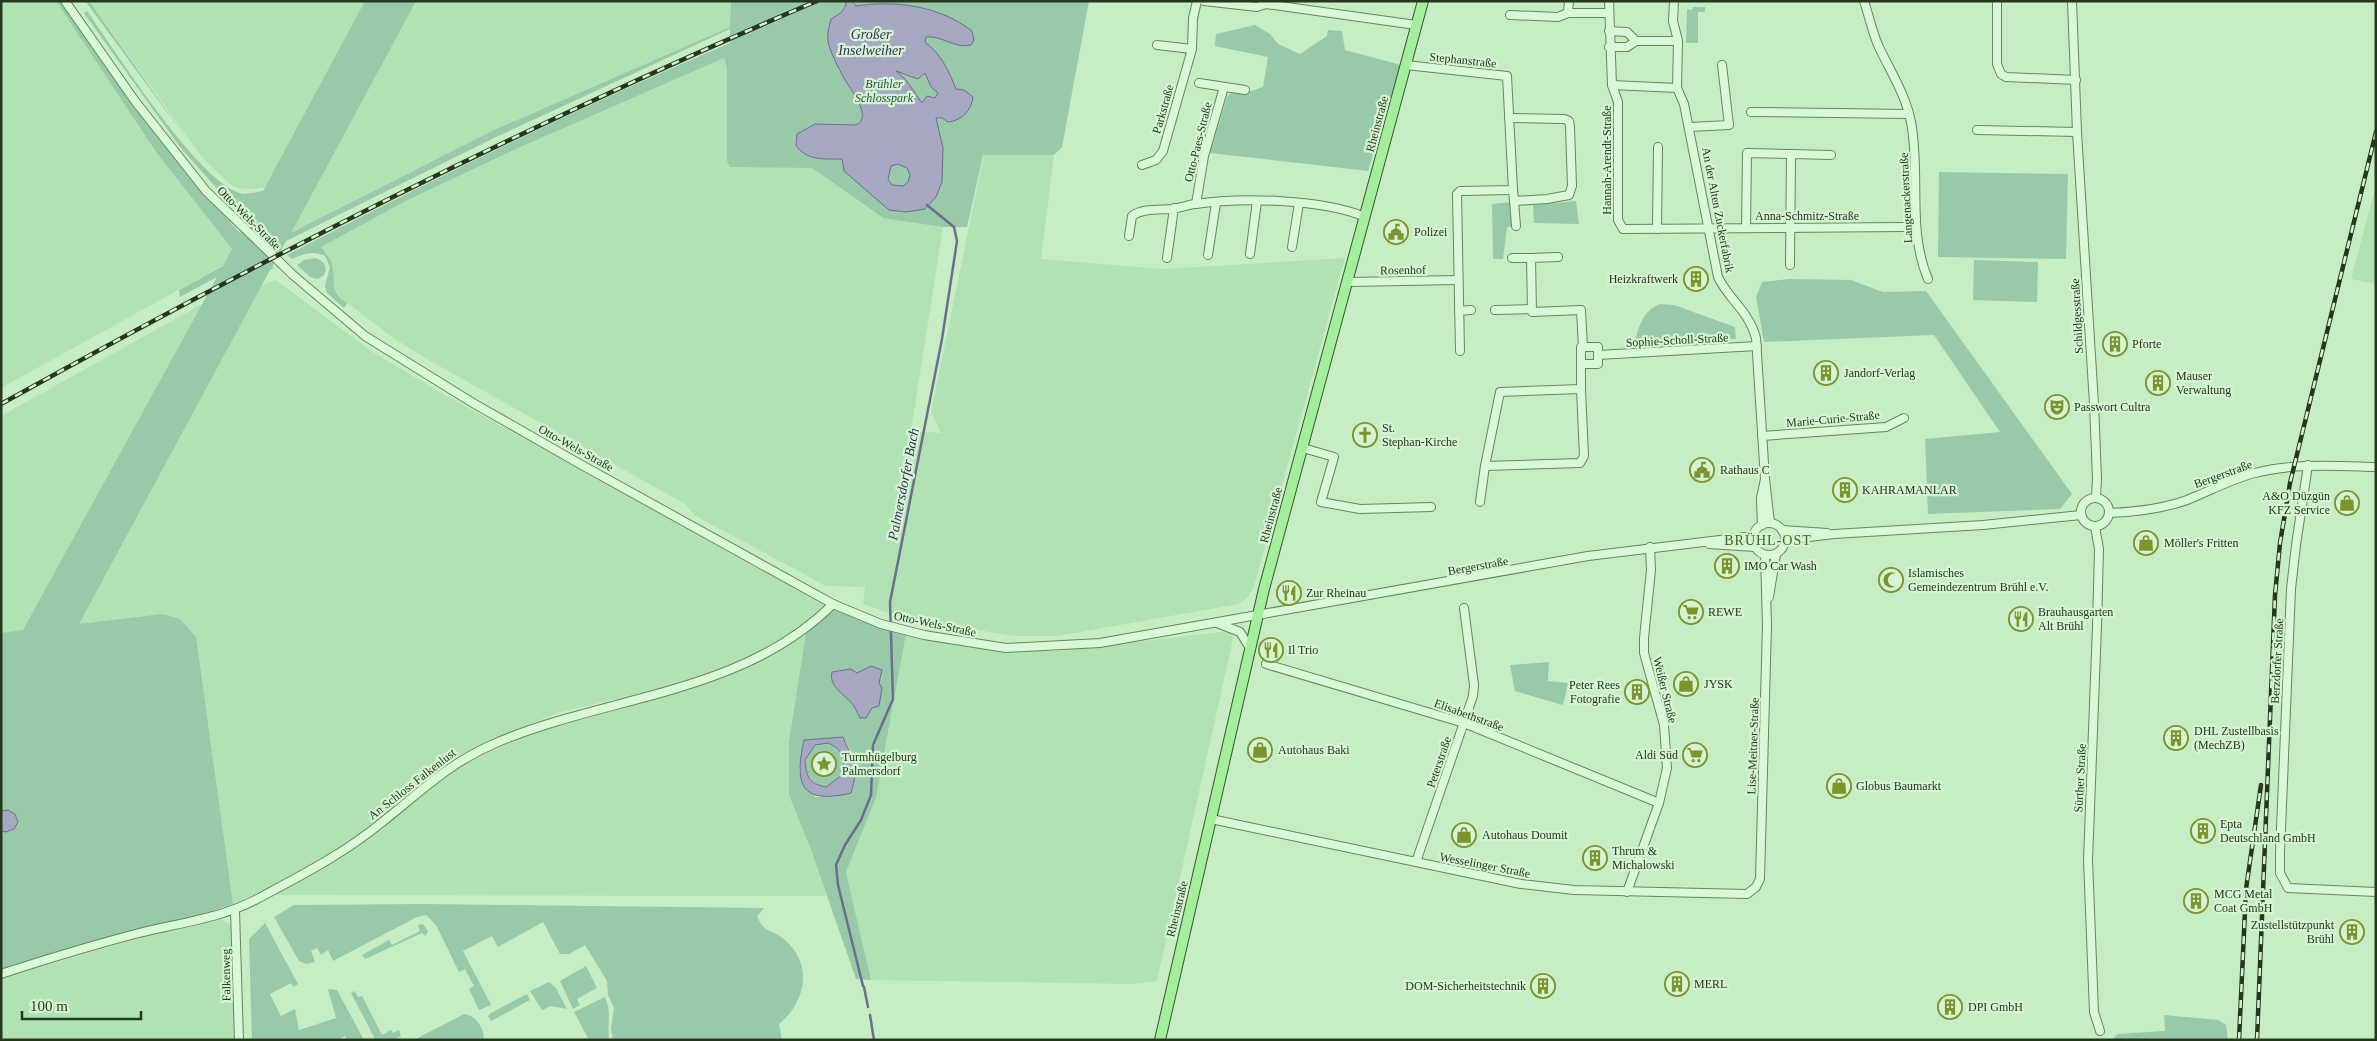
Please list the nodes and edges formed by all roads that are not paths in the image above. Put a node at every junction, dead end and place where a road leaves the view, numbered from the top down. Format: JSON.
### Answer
{"nodes":[{"id":1,"x":65,"y":1,"type":"edge"},
{"id":2,"x":1197,"y":1,"type":"edge"},
{"id":3,"x":1204,"y":1,"type":"edge"},
{"id":4,"x":1423,"y":1,"type":"edge"},
{"id":5,"x":1569,"y":1,"type":"edge"},
{"id":6,"x":1609,"y":1,"type":"edge"},
{"id":7,"x":1674,"y":1,"type":"edge"},
{"id":8,"x":1864,"y":1,"type":"edge"},
{"id":9,"x":1997,"y":1,"type":"edge"},
{"id":10,"x":2072,"y":1,"type":"edge"},
{"id":11,"x":1568,"y":13,"type":"junction"},
{"id":12,"x":1609,"y":13,"type":"junction"},
{"id":13,"x":1510,"y":15,"type":"dead end"},
{"id":14,"x":1416,"y":25,"type":"junction"},
{"id":15,"x":1609,"y":32,"type":"junction"},
{"id":16,"x":1636,"y":41,"type":"junction"},
{"id":17,"x":1678,"y":41,"type":"junction"},
{"id":18,"x":1157,"y":45,"type":"dead end"},
{"id":19,"x":1609,"y":47,"type":"junction"},
{"id":20,"x":1192,"y":48,"type":"junction"},
{"id":21,"x":1406,"y":65,"type":"junction"},
{"id":22,"x":1722,"y":65,"type":"dead end"},
{"id":23,"x":2076,"y":80,"type":"junction"},
{"id":24,"x":1198,"y":83,"type":"dead end"},
{"id":25,"x":1612,"y":85,"type":"junction"},
{"id":26,"x":1224,"y":87,"type":"junction"},
{"id":27,"x":1677,"y":88,"type":"junction"},
{"id":28,"x":1246,"y":90,"type":"dead end"},
{"id":29,"x":1751,"y":112,"type":"dead end"},
{"id":30,"x":1909,"y":114,"type":"junction"},
{"id":31,"x":1509,"y":118,"type":"junction"},
{"id":32,"x":1690,"y":128,"type":"junction"},
{"id":33,"x":1977,"y":130,"type":"dead end"},
{"id":34,"x":2077,"y":132,"type":"junction"},
{"id":35,"x":1658,"y":147,"type":"dead end"},
{"id":36,"x":1791,"y":154,"type":"junction"},
{"id":37,"x":1831,"y":155,"type":"dead end"},
{"id":38,"x":1142,"y":165,"type":"dead end"},
{"id":39,"x":1512,"y":190,"type":"junction"},
{"id":40,"x":1257,"y":201,"type":"junction"},
{"id":41,"x":1514,"y":201,"type":"junction"},
{"id":42,"x":1216,"y":203,"type":"junction"},
{"id":43,"x":1299,"y":203,"type":"junction"},
{"id":44,"x":1196,"y":204,"type":"junction"},
{"id":45,"x":1174,"y":208,"type":"junction"},
{"id":46,"x":1365,"y":217,"type":"junction"},
{"id":47,"x":1516,"y":226,"type":"dead end"},
{"id":48,"x":1904,"y":227,"type":"dead end"},
{"id":49,"x":1709,"y":228,"type":"junction"},
{"id":50,"x":1746,"y":228,"type":"junction"},
{"id":51,"x":1790,"y":228,"type":"junction"},
{"id":52,"x":1623,"y":229,"type":"joint"},
{"id":53,"x":1657,"y":229,"type":"junction"},
{"id":54,"x":1128,"y":236,"type":"dead end"},
{"id":55,"x":1292,"y":247,"type":"dead end"},
{"id":56,"x":1250,"y":254,"type":"dead end"},
{"id":57,"x":1208,"y":255,"type":"dead end"},
{"id":58,"x":1558,"y":257,"type":"dead end"},
{"id":59,"x":1167,"y":258,"type":"dead end"},
{"id":60,"x":1512,"y":258,"type":"dead end"},
{"id":61,"x":1531,"y":258,"type":"junction"},
{"id":62,"x":1790,"y":265,"type":"dead end"},
{"id":63,"x":1928,"y":279,"type":"dead end"},
{"id":64,"x":1458,"y":280,"type":"junction"},
{"id":65,"x":1348,"y":282,"type":"junction"},
{"id":66,"x":1532,"y":309,"type":"junction"},
{"id":67,"x":1471,"y":310,"type":"dead end"},
{"id":68,"x":1494,"y":310,"type":"dead end"},
{"id":69,"x":1459,"y":311,"type":"junction"},
{"id":70,"x":1757,"y":346,"type":"junction"},
{"id":71,"x":1583,"y":347,"type":"junction"},
{"id":72,"x":1460,"y":351,"type":"dead end"},
{"id":73,"x":1598,"y":355,"type":"junction"},
{"id":74,"x":1581,"y":364,"type":"junction"},
{"id":75,"x":1581,"y":389,"type":"junction"},
{"id":76,"x":1904,"y":418,"type":"dead end"},
{"id":77,"x":1762,"y":436,"type":"junction"},
{"id":78,"x":1303,"y":448,"type":"junction"},
{"id":79,"x":2308,"y":465,"type":"junction"},
{"id":80,"x":1485,"y":466,"type":"junction"},
{"id":81,"x":2376,"y":466,"type":"edge"},
{"id":82,"x":1765,"y":479,"type":"junction"},
{"id":83,"x":2096,"y":498,"type":"junction"},
{"id":84,"x":1480,"y":502,"type":"dead end"},
{"id":85,"x":1431,"y":507,"type":"dead end"},
{"id":86,"x":2109,"y":513,"type":"junction"},
{"id":87,"x":2081,"y":515,"type":"junction"},
{"id":88,"x":1770,"y":523,"type":"junction"},
{"id":89,"x":1762,"y":525,"type":"junction"},
{"id":90,"x":2095,"y":527,"type":"junction"},
{"id":91,"x":1782,"y":530,"type":"junction"},
{"id":92,"x":1834,"y":534,"type":"junction"},
{"id":93,"x":1753,"y":536,"type":"junction"},
{"id":94,"x":1784,"y":542,"type":"junction"},
{"id":95,"x":1702,"y":543,"type":"junction"},
{"id":96,"x":1650,"y":547,"type":"junction"},
{"id":97,"x":1755,"y":547,"type":"junction"},
{"id":98,"x":1776,"y":554,"type":"junction"},
{"id":99,"x":1765,"y":555,"type":"junction"},
{"id":100,"x":833,"y":604,"type":"junction"},
{"id":101,"x":1767,"y":604,"type":"junction"},
{"id":102,"x":1464,"y":608,"type":"dead end"},
{"id":103,"x":1259,"y":616,"type":"junction"},
{"id":104,"x":1215,"y":622,"type":"junction"},
{"id":105,"x":1250,"y":648,"type":"junction"},
{"id":106,"x":1266,"y":664,"type":"dead end"},
{"id":107,"x":1464,"y":723,"type":"junction"},
{"id":108,"x":1659,"y":803,"type":"junction"},
{"id":109,"x":1211,"y":819,"type":"junction"},
{"id":110,"x":1416,"y":862,"type":"junction"},
{"id":111,"x":1756,"y":887,"type":"joint"},
{"id":112,"x":1627,"y":892,"type":"junction"},
{"id":113,"x":2376,"y":892,"type":"edge"},
{"id":114,"x":235,"y":911,"type":"junction"},
{"id":115,"x":1,"y":974,"type":"edge"},
{"id":116,"x":2100,"y":1030,"type":"dead end"},
{"id":117,"x":238,"y":1040,"type":"edge"},
{"id":118,"x":1160,"y":1040,"type":"edge"}],
"edges":[{"from":1,"to":100,"type":"street","name":"Otto-Wels-Straße"},
{"from":2,"to":20,"type":"street","name":"Parkstraße"},
{"from":3,"to":14,"type":"street"},
{"from":4,"to":14,"type":"main road","name":"Rheinstraße"},
{"from":5,"to":11,"type":"street"},
{"from":6,"to":12,"type":"street","name":"Hannah-Arendt-Straße"},
{"from":7,"to":17,"type":"street"},
{"from":8,"to":30,"type":"street","name":"Langenackerstraße"},
{"from":9,"to":23,"type":"street"},
{"from":10,"to":23,"type":"street","name":"Schildgesstraße"},
{"from":11,"to":12,"type":"street"},
{"from":11,"to":13,"type":"street"},
{"from":12,"to":15,"type":"street","name":"Hannah-Arendt-Straße"},
{"from":14,"to":21,"type":"main road","name":"Rheinstraße"},
{"from":15,"to":16,"type":"street"},
{"from":15,"to":19,"type":"street","name":"Hannah-Arendt-Straße"},
{"from":16,"to":17,"type":"street"},
{"from":16,"to":19,"type":"street"},
{"from":17,"to":27,"type":"street"},
{"from":18,"to":20,"type":"street"},
{"from":19,"to":25,"type":"street","name":"Hannah-Arendt-Straße"},
{"from":20,"to":38,"type":"street","name":"Parkstraße"},
{"from":21,"to":31,"type":"street","name":"Stephanstraße"},
{"from":21,"to":46,"type":"main road","name":"Rheinstraße"},
{"from":22,"to":32,"type":"street"},
{"from":23,"to":34,"type":"street","name":"Schildgesstraße"},
{"from":24,"to":26,"type":"street","name":"Otto-Paes-Straße"},
{"from":25,"to":27,"type":"street"},
{"from":25,"to":52,"type":"street","name":"Hannah-Arendt-Straße"},
{"from":26,"to":28,"type":"street","name":"Otto-Paes-Straße"},
{"from":26,"to":44,"type":"street","name":"Otto-Paes-Straße"},
{"from":27,"to":32,"type":"street","name":"An der Alten Zuckerfabrik"},
{"from":29,"to":30,"type":"street"},
{"from":30,"to":63,"type":"street","name":"Langenackerstraße"},
{"from":31,"to":39,"type":"street","name":"Stephanstraße"},
{"from":31,"to":41,"type":"street"},
{"from":32,"to":49,"type":"street","name":"An der Alten Zuckerfabrik"},
{"from":33,"to":34,"type":"street"},
{"from":34,"to":83,"type":"street","name":"Schildgesstraße"},
{"from":35,"to":53,"type":"street"},
{"from":36,"to":37,"type":"street"},
{"from":36,"to":50,"type":"street"},
{"from":36,"to":51,"type":"street"},
{"from":39,"to":41,"type":"street","name":"Stephanstraße"},
{"from":39,"to":64,"type":"street"},
{"from":40,"to":42,"type":"street"},
{"from":40,"to":43,"type":"street"},
{"from":40,"to":56,"type":"street"},
{"from":41,"to":47,"type":"street","name":"Stephanstraße"},
{"from":42,"to":44,"type":"street"},
{"from":42,"to":57,"type":"street"},
{"from":43,"to":46,"type":"street"},
{"from":43,"to":55,"type":"street"},
{"from":44,"to":45,"type":"street"},
{"from":45,"to":54,"type":"street"},
{"from":45,"to":59,"type":"street"},
{"from":46,"to":65,"type":"main road","name":"Rheinstraße"},
{"from":48,"to":51,"type":"street","name":"Anna-Schmitz-Straße"},
{"from":49,"to":50,"type":"street","name":"Anna-Schmitz-Straße"},
{"from":49,"to":53,"type":"street","name":"Anna-Schmitz-Straße"},
{"from":49,"to":70,"type":"street","name":"An der Alten Zuckerfabrik"},
{"from":50,"to":51,"type":"street","name":"Anna-Schmitz-Straße"},
{"from":51,"to":62,"type":"street"},
{"from":52,"to":53,"type":"street","name":"Anna-Schmitz-Straße"},
{"from":58,"to":61,"type":"street"},
{"from":60,"to":61,"type":"street"},
{"from":61,"to":66,"type":"street"},
{"from":64,"to":65,"type":"street","name":"Rosenhof"},
{"from":64,"to":69,"type":"street"},
{"from":65,"to":78,"type":"main road","name":"Rheinstraße"},
{"from":66,"to":68,"type":"street"},
{"from":66,"to":71,"type":"street"},
{"from":67,"to":69,"type":"street"},
{"from":69,"to":72,"type":"street"},
{"from":70,"to":73,"type":"street","name":"Sophie-Scholl-Straße"},
{"from":70,"to":77,"type":"street","name":"An der Alten Zuckerfabrik"},
{"from":71,"to":73,"type":"street"},
{"from":71,"to":74,"type":"street"},
{"from":73,"to":74,"type":"street","name":"Sophie-Scholl-Straße"},
{"from":74,"to":75,"type":"street"},
{"from":75,"to":80,"type":"street"},
{"from":75,"to":80,"type":"street"},
{"from":76,"to":77,"type":"street","name":"Marie-Curie-Straße"},
{"from":77,"to":82,"type":"street","name":"An der Alten Zuckerfabrik"},
{"from":78,"to":85,"type":"street"},
{"from":78,"to":103,"type":"main road","name":"Rheinstraße"},
{"from":79,"to":81,"type":"street","name":"Bergerstraße"},
{"from":79,"to":86,"type":"street","name":"Bergerstraße"},
{"from":79,"to":113,"type":"street","name":"Berzdorfer Straße"},
{"from":80,"to":84,"type":"street"},
{"from":82,"to":88,"type":"street"},
{"from":82,"to":89,"type":"street"},
{"from":83,"to":86,"type":"street"},
{"from":83,"to":87,"type":"street"},
{"from":86,"to":90,"type":"street"},
{"from":87,"to":90,"type":"street"},
{"from":87,"to":92,"type":"street"},
{"from":88,"to":89,"type":"street"},
{"from":88,"to":91,"type":"street"},
{"from":89,"to":93,"type":"street"},
{"from":90,"to":116,"type":"street","name":"Sürther Straße"},
{"from":91,"to":92,"type":"street"},
{"from":91,"to":94,"type":"street"},
{"from":92,"to":94,"type":"street"},
{"from":93,"to":95,"type":"street","name":"Bergerstraße"},
{"from":93,"to":97,"type":"street"},
{"from":94,"to":98,"type":"street"},
{"from":95,"to":96,"type":"street","name":"Bergerstraße"},
{"from":95,"to":97,"type":"street","name":"Bergerstraße"},
{"from":96,"to":103,"type":"street","name":"Bergerstraße"},
{"from":96,"to":108,"type":"street","name":"Weißer Straße"},
{"from":97,"to":99,"type":"street"},
{"from":98,"to":99,"type":"street"},
{"from":98,"to":101,"type":"street","name":"Lise-Meitner-Straße"},
{"from":99,"to":101,"type":"street","name":"Lise-Meitner-Straße"},
{"from":100,"to":104,"type":"street","name":"Otto-Wels-Straße"},
{"from":100,"to":114,"type":"street","name":"An Schloss Falkenlust"},
{"from":101,"to":111,"type":"street","name":"Lise-Meitner-Straße"},
{"from":102,"to":107,"type":"street","name":"Peterstraße"},
{"from":103,"to":104,"type":"street","name":"Otto-Wels-Straße"},
{"from":103,"to":105,"type":"main road","name":"Rheinstraße"},
{"from":104,"to":105,"type":"street"},
{"from":105,"to":109,"type":"main road","name":"Rheinstraße"},
{"from":106,"to":107,"type":"street","name":"Elisabethstraße"},
{"from":107,"to":108,"type":"street","name":"Elisabethstraße"},
{"from":107,"to":110,"type":"street","name":"Peterstraße"},
{"from":108,"to":112,"type":"street","name":"Weißer Straße"},
{"from":109,"to":110,"type":"street","name":"Wesselinger Straße"},
{"from":109,"to":118,"type":"main road","name":"Rheinstraße"},
{"from":110,"to":112,"type":"street","name":"Wesselinger Straße"},
{"from":111,"to":112,"type":"street","name":"Wesselinger Straße"},
{"from":114,"to":115,"type":"street","name":"An Schloss Falkenlust"},
{"from":114,"to":117,"type":"street","name":"Falkenweg"}]}
